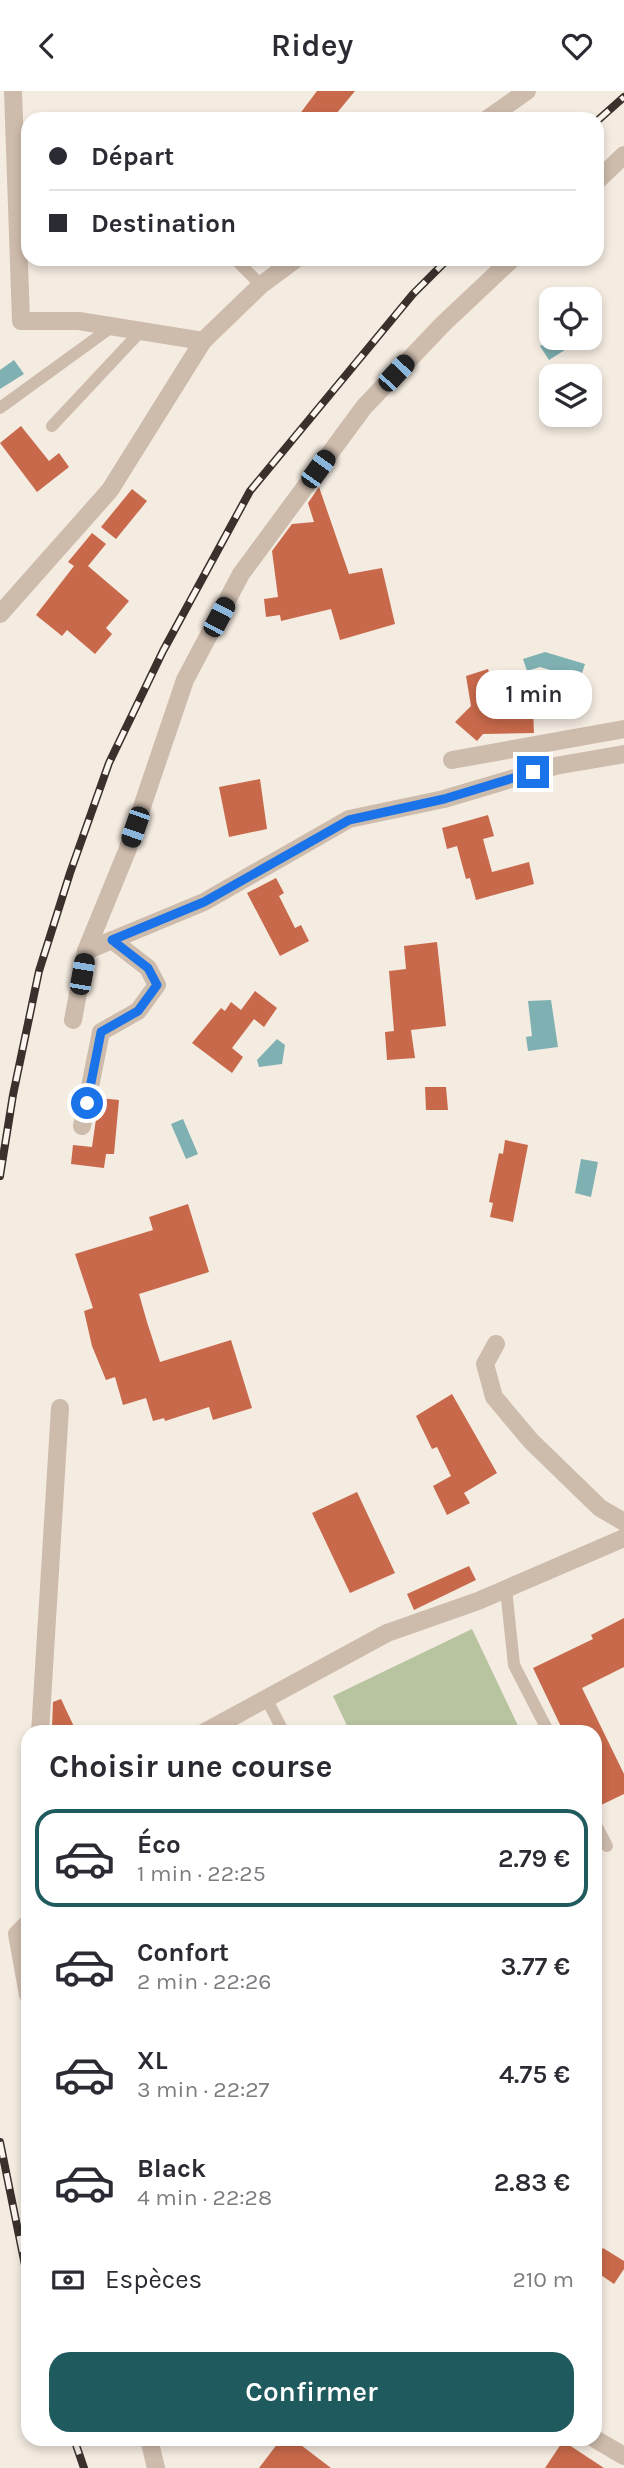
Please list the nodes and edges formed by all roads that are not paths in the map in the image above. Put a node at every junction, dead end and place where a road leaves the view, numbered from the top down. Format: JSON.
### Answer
{"nodes":[{"id":1,"x":13,"y":91,"type":"edge"},
{"id":2,"x":527,"y":91,"type":"edge"},
{"id":3,"x":497,"y":112,"type":"edge"},
{"id":4,"x":624,"y":155,"type":"edge"},
{"id":5,"x":604,"y":174,"type":"edge"},
{"id":6,"x":242,"y":266,"type":"edge"},
{"id":7,"x":287,"y":266,"type":"edge"},
{"id":8,"x":505,"y":266,"type":"edge"},
{"id":9,"x":261,"y":285,"type":"junction"},
{"id":10,"x":113,"y":326,"type":"junction"},
{"id":11,"x":141,"y":331,"type":"junction"},
{"id":12,"x":203,"y":341,"type":"junction"},
{"id":13,"x":0,"y":408,"type":"edge"},
{"id":14,"x":52,"y":426,"type":"dead end"},
{"id":15,"x":0,"y":614,"type":"edge"},
{"id":16,"x":624,"y":729,"type":"edge"},
{"id":17,"x":624,"y":754,"type":"edge"},
{"id":18,"x":453,"y":759,"type":"dead end"},
{"id":19,"x":112,"y":940,"type":"junction"},
{"id":20,"x":86,"y":951,"type":"junction"},
{"id":21,"x":73,"y":1020,"type":"dead end"},
{"id":22,"x":82,"y":1126,"type":"dead end"},
{"id":23,"x":496,"y":1344,"type":"dead end"},
{"id":24,"x":60,"y":1408,"type":"dead end"},
{"id":25,"x":624,"y":1522,"type":"edge"},
{"id":26,"x":624,"y":1538,"type":"edge"},
{"id":27,"x":506,"y":1589,"type":"junction"},
{"id":28,"x":266,"y":1698,"type":"junction"},
{"id":29,"x":40,"y":1725,"type":"edge"},
{"id":30,"x":217,"y":1725,"type":"edge"},
{"id":31,"x":280,"y":1725,"type":"edge"},
{"id":32,"x":545,"y":1725,"type":"edge"},
{"id":33,"x":602,"y":1836,"type":"edge"},
{"id":34,"x":607,"y":1846,"type":"dead end"},
{"id":35,"x":21,"y":1930,"type":"edge"},
{"id":36,"x":21,"y":1957,"type":"edge"},
{"id":37,"x":602,"y":2443,"type":"edge"},
{"id":38,"x":151,"y":2446,"type":"edge"},
{"id":39,"x":624,"y":2456,"type":"edge"},
{"id":40,"x":156,"y":2468,"type":"edge"}],
"edges":[{"from":1,"to":10,"type":"street"},
{"from":2,"to":3,"type":"street"},
{"from":4,"to":5,"type":"street"},
{"from":6,"to":9,"type":"lane"},
{"from":7,"to":9,"type":"street"},
{"from":8,"to":20,"type":"street"},
{"from":9,"to":12,"type":"street"},
{"from":10,"to":11,"type":"street"},
{"from":10,"to":13,"type":"lane"},
{"from":11,"to":12,"type":"street"},
{"from":11,"to":14,"type":"lane"},
{"from":12,"to":15,"type":"street"},
{"from":16,"to":18,"type":"street"},
{"from":17,"to":19,"type":"street"},
{"from":19,"to":20,"type":"street"},
{"from":19,"to":22,"type":"street"},
{"from":20,"to":21,"type":"street"},
{"from":23,"to":25,"type":"street"},
{"from":24,"to":29,"type":"street"},
{"from":26,"to":27,"type":"street"},
{"from":27,"to":28,"type":"street"},
{"from":27,"to":32,"type":"lane"},
{"from":28,"to":30,"type":"street"},
{"from":28,"to":31,"type":"lane"},
{"from":33,"to":34,"type":"lane"},
{"from":35,"to":36,"type":"street"},
{"from":37,"to":39,"type":"street"},
{"from":38,"to":40,"type":"street"}]}
